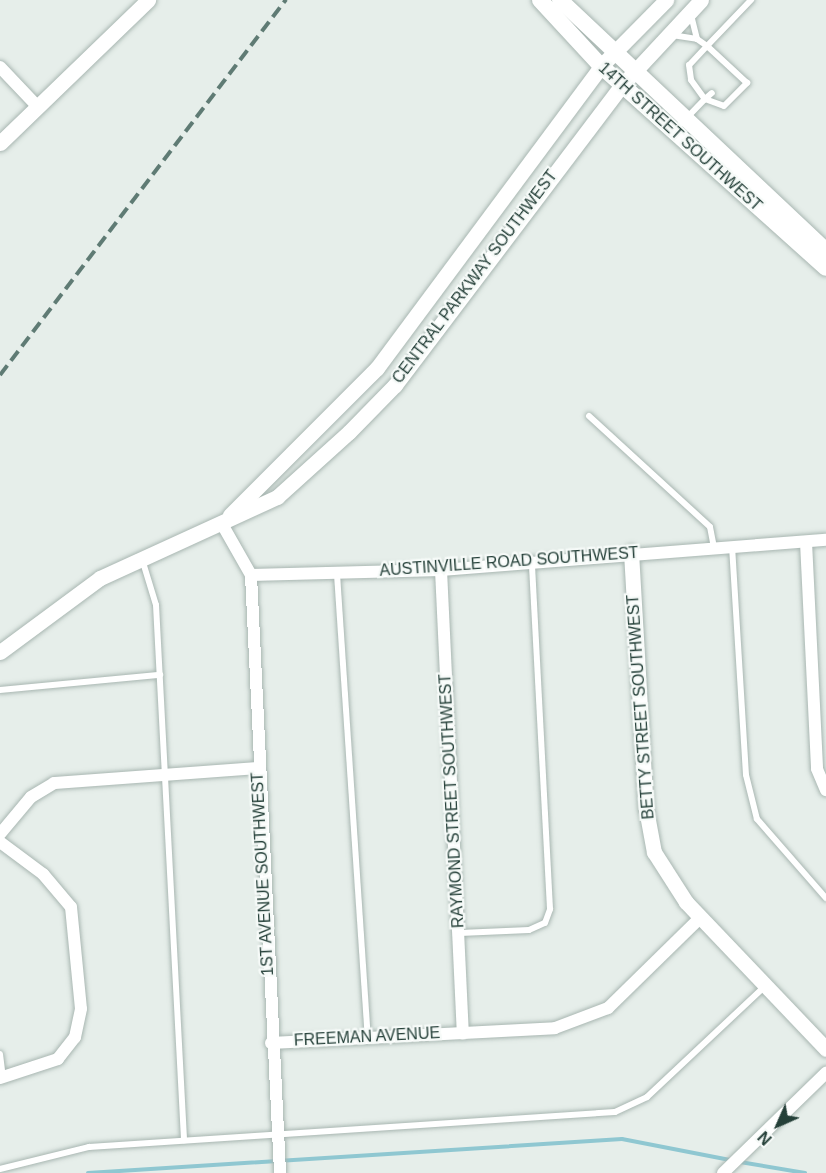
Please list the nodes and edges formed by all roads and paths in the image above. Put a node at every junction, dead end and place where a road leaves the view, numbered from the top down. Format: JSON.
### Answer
{"nodes":[{"id":1,"x":148,"y":0,"type":"edge"},
{"id":2,"x":540,"y":0,"type":"edge"},
{"id":3,"x":560,"y":0,"type":"edge"},
{"id":4,"x":666,"y":0,"type":"edge"},
{"id":5,"x":751,"y":0,"type":"edge"},
{"id":6,"x":695,"y":6,"type":"edge"},
{"id":7,"x":669,"y":34,"type":"junction"},
{"id":8,"x":697,"y":39,"type":"junction"},
{"id":9,"x":707,"y":46,"type":"junction"},
{"id":10,"x":607,"y":59,"type":"junction"},
{"id":11,"x":0,"y":67,"type":"edge"},
{"id":12,"x":627,"y":79,"type":"junction"},
{"id":13,"x":701,"y":82,"type":"dead end"},
{"id":14,"x":696,"y":88,"type":"junction"},
{"id":15,"x":712,"y":93,"type":"dead end"},
{"id":16,"x":705,"y":99,"type":"junction"},
{"id":17,"x":38,"y":106,"type":"junction"},
{"id":18,"x":679,"y":126,"type":"junction"},
{"id":19,"x":0,"y":143,"type":"edge"},
{"id":20,"x":826,"y":251,"type":"edge"},
{"id":21,"x":826,"y":268,"type":"edge"},
{"id":22,"x":589,"y":416,"type":"dead end"},
{"id":23,"x":222,"y":524,"type":"junction"},
{"id":24,"x":826,"y":540,"type":"edge"},
{"id":25,"x":806,"y":542,"type":"junction"},
{"id":26,"x":732,"y":546,"type":"junction"},
{"id":27,"x":714,"y":547,"type":"junction"},
{"id":28,"x":631,"y":552,"type":"junction"},
{"id":29,"x":142,"y":559,"type":"junction"},
{"id":30,"x":532,"y":562,"type":"junction"},
{"id":31,"x":441,"y":570,"type":"junction"},
{"id":32,"x":337,"y":574,"type":"junction"},
{"id":33,"x":251,"y":575,"type":"junction"},
{"id":34,"x":0,"y":652,"type":"edge"},
{"id":35,"x":160,"y":675,"type":"junction"},
{"id":36,"x":0,"y":690,"type":"edge"},
{"id":37,"x":258,"y":768,"type":"junction"},
{"id":38,"x":164,"y":772,"type":"junction"},
{"id":39,"x":826,"y":790,"type":"edge"},
{"id":40,"x":0,"y":834,"type":"edge"},
{"id":41,"x":0,"y":842,"type":"edge"},
{"id":42,"x":826,"y":898,"type":"edge"},
{"id":43,"x":701,"y":918,"type":"junction"},
{"id":44,"x":460,"y":933,"type":"junction"},
{"id":45,"x":764,"y":987,"type":"junction"},
{"id":46,"x":463,"y":1033,"type":"junction"},
{"id":47,"x":368,"y":1035,"type":"junction"},
{"id":48,"x":271,"y":1043,"type":"junction"},
{"id":49,"x":826,"y":1049,"type":"edge"},
{"id":50,"x":0,"y":1054,"type":"edge"},
{"id":51,"x":826,"y":1073,"type":"edge"},
{"id":52,"x":2,"y":1078,"type":"edge"},
{"id":53,"x":278,"y":1134,"type":"junction"},
{"id":54,"x":184,"y":1140,"type":"junction"},
{"id":55,"x":0,"y":1169,"type":"edge"},
{"id":56,"x":280,"y":1173,"type":"edge"},
{"id":57,"x":723,"y":1173,"type":"edge"}],
"edges":[{"from":1,"to":17,"type":"street"},
{"from":2,"to":10,"type":"main road","name":"14TH STREET SOUTHWEST"},
{"from":3,"to":10,"type":"main road","name":"14TH STREET SOUTHWEST"},
{"from":4,"to":10,"type":"street","name":"CENTRAL PARKWAY SOUTHWEST"},
{"from":5,"to":9,"type":"lane"},
{"from":6,"to":7,"type":"street","name":"CENTRAL PARKWAY SOUTHWEST"},
{"from":6,"to":8,"type":"lane"},
{"from":7,"to":8,"type":"lane"},
{"from":7,"to":12,"type":"street","name":"CENTRAL PARKWAY SOUTHWEST"},
{"from":8,"to":9,"type":"lane"},
{"from":9,"to":14,"type":"lane"},
{"from":9,"to":16,"type":"lane"},
{"from":10,"to":12,"type":"main road","name":"14TH STREET SOUTHWEST"},
{"from":10,"to":23,"type":"street","name":"CENTRAL PARKWAY SOUTHWEST"},
{"from":11,"to":17,"type":"street"},
{"from":12,"to":18,"type":"main road","name":"14TH STREET SOUTHWEST"},
{"from":12,"to":23,"type":"street","name":"CENTRAL PARKWAY SOUTHWEST"},
{"from":13,"to":14,"type":"lane"},
{"from":14,"to":16,"type":"lane"},
{"from":15,"to":16,"type":"lane"},
{"from":16,"to":18,"type":"lane"},
{"from":17,"to":19,"type":"street"},
{"from":18,"to":20,"type":"main road","name":"14TH STREET SOUTHWEST"},
{"from":18,"to":21,"type":"main road","name":"14TH STREET SOUTHWEST"},
{"from":22,"to":27,"type":"lane"},
{"from":23,"to":29,"type":"street","name":"CENTRAL PARKWAY SOUTHWEST"},
{"from":23,"to":33,"type":"street"},
{"from":24,"to":25,"type":"street","name":"AUSTINVILLE ROAD SOUTHWEST"},
{"from":25,"to":26,"type":"street","name":"AUSTINVILLE ROAD SOUTHWEST"},
{"from":25,"to":39,"type":"street"},
{"from":26,"to":27,"type":"street","name":"AUSTINVILLE ROAD SOUTHWEST"},
{"from":26,"to":42,"type":"lane"},
{"from":27,"to":28,"type":"street","name":"AUSTINVILLE ROAD SOUTHWEST"},
{"from":28,"to":30,"type":"street","name":"AUSTINVILLE ROAD SOUTHWEST"},
{"from":28,"to":43,"type":"street","name":"BETTY STREET SOUTHWEST"},
{"from":29,"to":34,"type":"street","name":"CENTRAL PARKWAY SOUTHWEST"},
{"from":29,"to":35,"type":"lane"},
{"from":30,"to":31,"type":"street","name":"AUSTINVILLE ROAD SOUTHWEST"},
{"from":30,"to":44,"type":"lane"},
{"from":31,"to":32,"type":"street","name":"AUSTINVILLE ROAD SOUTHWEST"},
{"from":31,"to":44,"type":"street","name":"RAYMOND STREET SOUTHWEST"},
{"from":32,"to":33,"type":"street","name":"AUSTINVILLE ROAD SOUTHWEST"},
{"from":32,"to":47,"type":"lane"},
{"from":33,"to":37,"type":"street","name":"1ST AVENUE SOUTHWEST"},
{"from":35,"to":36,"type":"lane"},
{"from":35,"to":38,"type":"lane"},
{"from":37,"to":38,"type":"street"},
{"from":37,"to":48,"type":"street","name":"1ST AVENUE SOUTHWEST"},
{"from":38,"to":40,"type":"street"},
{"from":38,"to":54,"type":"lane"},
{"from":41,"to":52,"type":"street"},
{"from":43,"to":45,"type":"street","name":"BETTY STREET SOUTHWEST"},
{"from":43,"to":46,"type":"street","name":"FREEMAN AVENUE"},
{"from":44,"to":46,"type":"street","name":"RAYMOND STREET SOUTHWEST"},
{"from":45,"to":49,"type":"street","name":"BETTY STREET SOUTHWEST"},
{"from":45,"to":53,"type":"lane"},
{"from":46,"to":47,"type":"street","name":"FREEMAN AVENUE"},
{"from":47,"to":48,"type":"street","name":"FREEMAN AVENUE"},
{"from":48,"to":53,"type":"street","name":"1ST AVENUE SOUTHWEST"},
{"from":50,"to":52,"type":"lane"},
{"from":51,"to":57,"type":"street"},
{"from":53,"to":54,"type":"lane"},
{"from":53,"to":56,"type":"street","name":"1ST AVENUE SOUTHWEST"},
{"from":54,"to":55,"type":"lane"}]}
